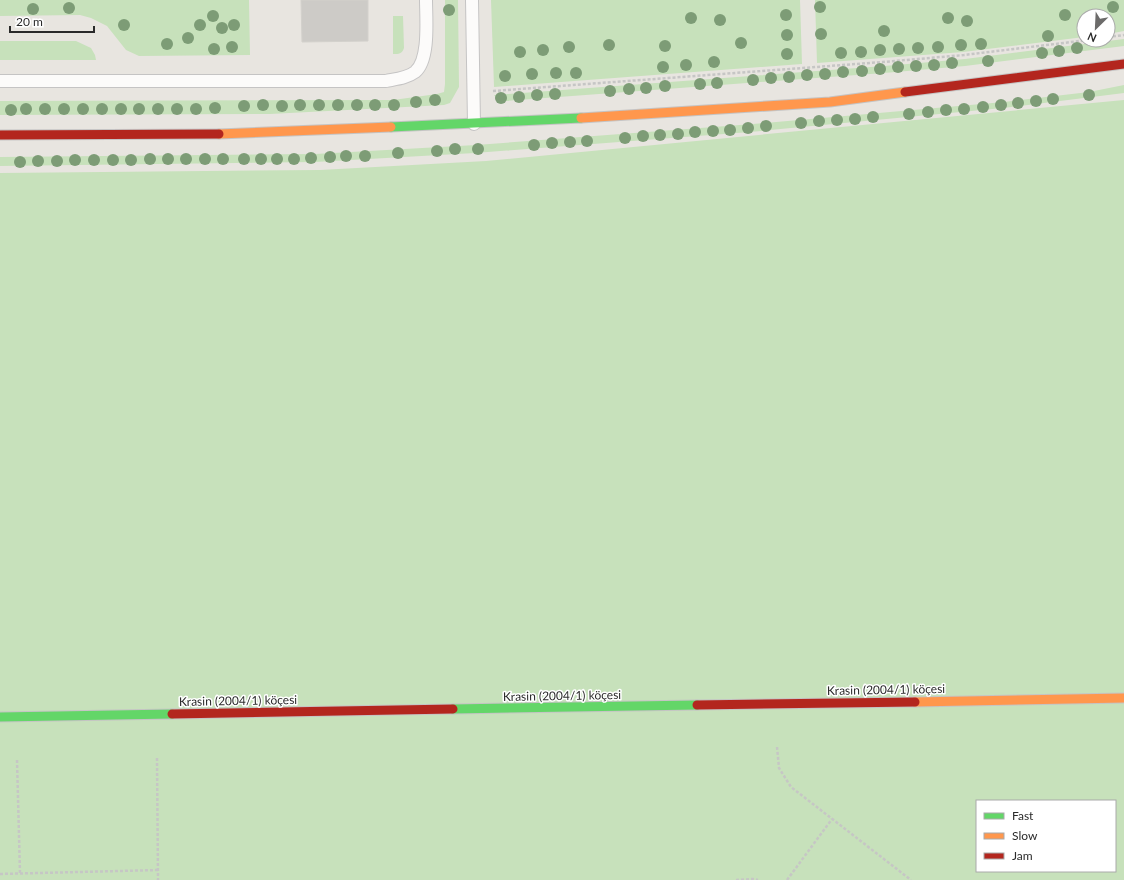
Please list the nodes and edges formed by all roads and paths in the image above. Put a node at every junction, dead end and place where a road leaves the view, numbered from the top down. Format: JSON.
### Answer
{"nodes":[{"id":1,"x":426,"y":0,"type":"edge"},
{"id":2,"x":472,"y":0,"type":"edge"},
{"id":3,"x":1076,"y":41,"type":"edge"},
{"id":4,"x":1124,"y":64,"type":"edge"},
{"id":5,"x":0,"y":81,"type":"edge"},
{"id":6,"x":494,"y":91,"type":"dead end"},
{"id":7,"x":474,"y":124,"type":"junction"},
{"id":8,"x":0,"y":135,"type":"edge"},
{"id":9,"x":1124,"y":698,"type":"edge"},
{"id":10,"x":0,"y":717,"type":"edge"},
{"id":11,"x":777,"y":747,"type":"dead end"},
{"id":12,"x":157,"y":758,"type":"dead end"},
{"id":13,"x":17,"y":760,"type":"dead end"},
{"id":14,"x":832,"y":819,"type":"junction"},
{"id":15,"x":158,"y":870,"type":"junction"},
{"id":16,"x":20,"y":873,"type":"junction"},
{"id":17,"x":0,"y":874,"type":"edge"},
{"id":18,"x":158,"y":880,"type":"edge"},
{"id":19,"x":736,"y":880,"type":"edge"},
{"id":20,"x":758,"y":880,"type":"edge"},
{"id":21,"x":787,"y":880,"type":"edge"},
{"id":22,"x":911,"y":880,"type":"edge"}],
"edges":[{"from":1,"to":5,"type":"lane"},
{"from":2,"to":7,"type":"lane"},
{"from":3,"to":6,"type":"path"},
{"from":4,"to":7,"type":"street"},
{"from":7,"to":8,"type":"street"},
{"from":9,"to":10,"type":"street","name":"Krasin (2004/1) köçesi"},
{"from":11,"to":14,"type":"path"},
{"from":12,"to":15,"type":"path"},
{"from":13,"to":16,"type":"path"},
{"from":14,"to":21,"type":"path"},
{"from":14,"to":22,"type":"path"},
{"from":15,"to":16,"type":"path"},
{"from":15,"to":18,"type":"path"},
{"from":16,"to":17,"type":"path"},
{"from":19,"to":20,"type":"path"}]}
